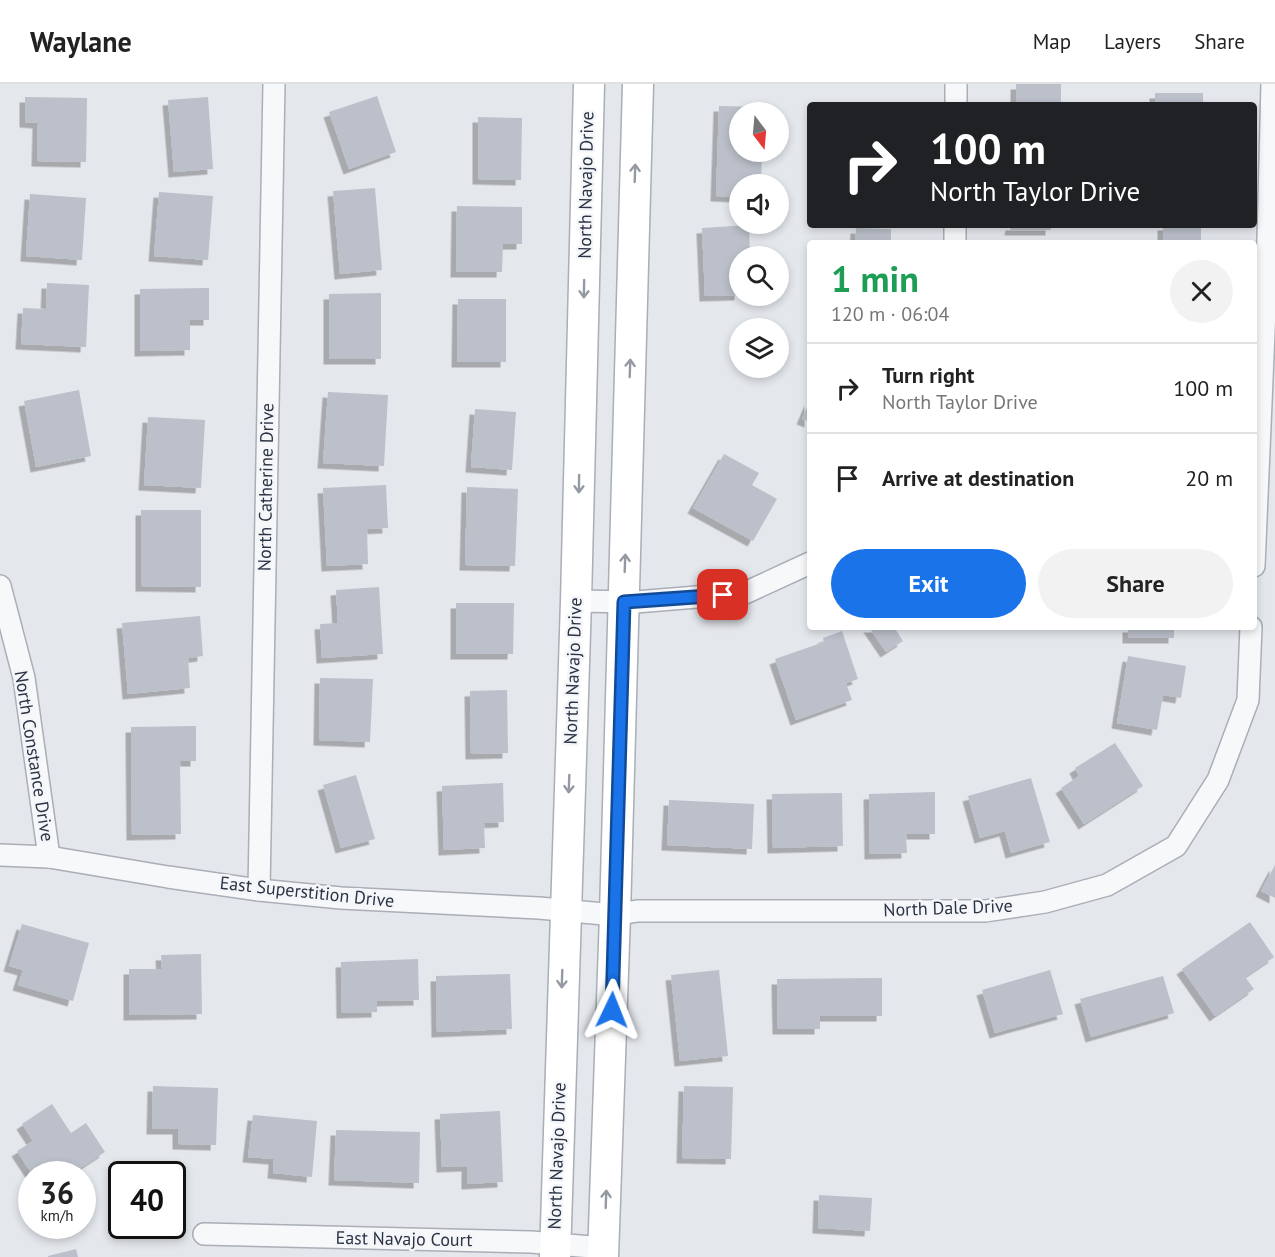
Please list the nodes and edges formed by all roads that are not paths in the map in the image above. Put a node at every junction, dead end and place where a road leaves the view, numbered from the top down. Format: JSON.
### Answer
{"nodes":[{"id":1,"x":274,"y":84,"type":"edge"},
{"id":2,"x":589,"y":84,"type":"edge"},
{"id":3,"x":638,"y":84,"type":"edge"},
{"id":4,"x":956,"y":84,"type":"edge"},
{"id":5,"x":1272,"y":84,"type":"edge"},
{"id":6,"x":956,"y":102,"type":"edge"},
{"id":7,"x":1271,"y":238,"type":"edge"},
{"id":8,"x":1257,"y":508,"type":"edge"},
{"id":9,"x":807,"y":564,"type":"edge"},
{"id":10,"x":0,"y":586,"type":"edge"},
{"id":11,"x":576,"y":601,"type":"junction"},
{"id":12,"x":624,"y":602,"type":"junction"},
{"id":13,"x":1251,"y":630,"type":"edge"},
{"id":14,"x":0,"y":855,"type":"edge"},
{"id":15,"x":49,"y":857,"type":"junction"},
{"id":16,"x":259,"y":890,"type":"junction"},
{"id":17,"x":565,"y":911,"type":"junction"},
{"id":18,"x":615,"y":915,"type":"junction"},
{"id":19,"x":204,"y":1234,"type":"dead end"},
{"id":20,"x":554,"y":1251,"type":"edge"},
{"id":21,"x":604,"y":1252,"type":"edge"}],
"edges":[{"from":1,"to":16,"type":"street","name":"North Catherine Drive"},
{"from":2,"to":11,"type":"street","name":"North Navajo Drive","one_way":true},
{"from":12,"to":3,"type":"street","one_way":true},
{"from":4,"to":6,"type":"street"},
{"from":5,"to":7,"type":"street"},
{"from":7,"to":8,"type":"street"},
{"from":9,"to":12,"type":"street"},
{"from":10,"to":15,"type":"street","name":"North Constance Drive"},
{"from":11,"to":12,"type":"street"},
{"from":11,"to":17,"type":"street","name":"North Navajo Drive","one_way":true},
{"from":12,"to":18,"type":"street"},
{"from":13,"to":18,"type":"street","name":"North Dale Drive"},
{"from":14,"to":15,"type":"street","name":"East Superstition Drive"},
{"from":15,"to":16,"type":"street","name":"East Superstition Drive"},
{"from":16,"to":17,"type":"street","name":"East Superstition Drive"},
{"from":17,"to":18,"type":"street","name":"East Superstition Drive"},
{"from":17,"to":20,"type":"street","name":"North Navajo Drive","one_way":true},
{"from":21,"to":18,"type":"street","one_way":true},
{"from":19,"to":20,"type":"street","name":"East Navajo Court"},
{"from":20,"to":21,"type":"street","name":"East Navajo Court"}]}
